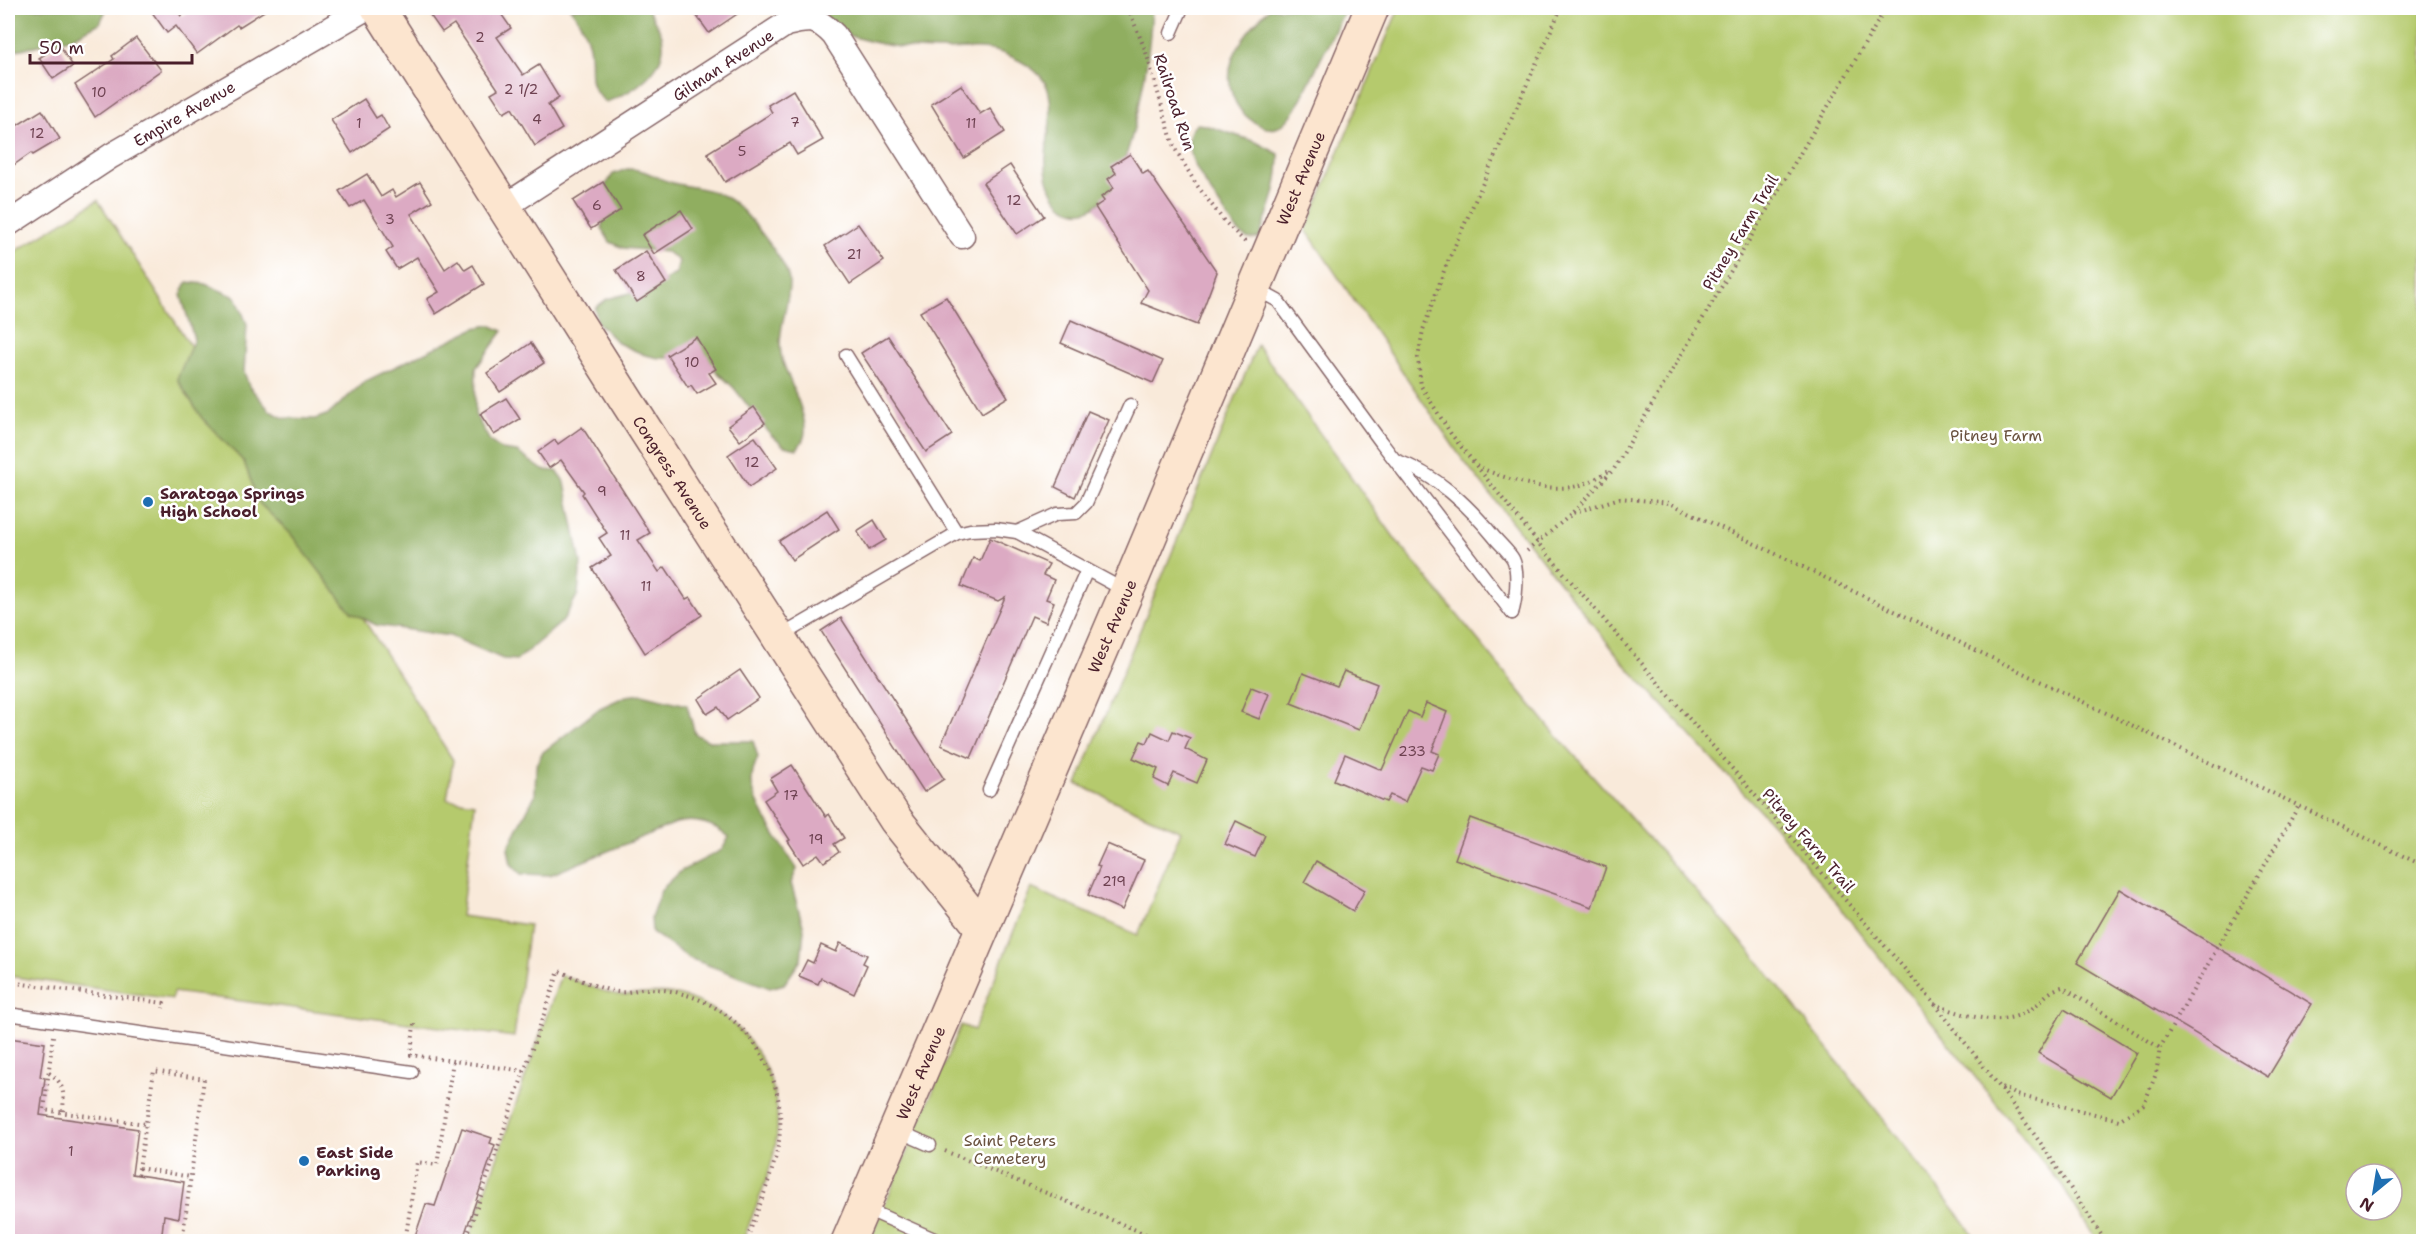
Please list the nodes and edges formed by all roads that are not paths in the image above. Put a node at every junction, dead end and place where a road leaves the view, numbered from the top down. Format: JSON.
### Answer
{"nodes":[{"id":1,"x":1182,"y":8,"type":"edge"},
{"id":2,"x":1372,"y":8,"type":"edge"},
{"id":3,"x":378,"y":9,"type":"edge"},
{"id":4,"x":1172,"y":33,"type":"dead end"},
{"id":5,"x":504,"y":207,"type":"junction"},
{"id":6,"x":8,"y":224,"type":"edge"},
{"id":7,"x":962,"y":236,"type":"dead end"},
{"id":8,"x":1255,"y":289,"type":"junction"},
{"id":9,"x":846,"y":355,"type":"dead end"},
{"id":10,"x":1130,"y":405,"type":"dead end"},
{"id":11,"x":1395,"y":460,"type":"junction"},
{"id":12,"x":1017,"y":532,"type":"junction"},
{"id":13,"x":957,"y":533,"type":"junction"},
{"id":14,"x":1087,"y":570,"type":"junction"},
{"id":15,"x":1127,"y":591,"type":"junction"},
{"id":16,"x":778,"y":637,"type":"junction"},
{"id":17,"x":989,"y":790,"type":"dead end"},
{"id":18,"x":982,"y":928,"type":"junction"},
{"id":19,"x":8,"y":1014,"type":"edge"},
{"id":20,"x":412,"y":1072,"type":"dead end"},
{"id":21,"x":895,"y":1129,"type":"junction"},
{"id":22,"x":930,"y":1145,"type":"road end"},
{"id":23,"x":863,"y":1208,"type":"junction"},
{"id":24,"x":848,"y":1242,"type":"edge"},
{"id":25,"x":941,"y":1242,"type":"edge"}],
"edges":[{"from":1,"to":4,"type":"lane"},
{"from":2,"to":8,"type":"street","name":"West Avenue"},
{"from":3,"to":5,"type":"street","name":"Congress Avenue"},
{"from":3,"to":6,"type":"street","name":"Empire Avenue"},
{"from":5,"to":7,"type":"street","name":"Gilman Avenue"},
{"from":5,"to":16,"type":"street","name":"Congress Avenue"},
{"from":8,"to":11,"type":"lane"},
{"from":8,"to":15,"type":"street","name":"West Avenue"},
{"from":9,"to":13,"type":"lane"},
{"from":10,"to":12,"type":"lane"},
{"from":11,"to":11,"type":"lane"},
{"from":12,"to":13,"type":"lane"},
{"from":12,"to":14,"type":"lane"},
{"from":13,"to":16,"type":"lane"},
{"from":14,"to":15,"type":"lane"},
{"from":14,"to":17,"type":"lane"},
{"from":15,"to":18,"type":"street","name":"West Avenue"},
{"from":16,"to":18,"type":"street","name":"Congress Avenue"},
{"from":18,"to":21,"type":"street","name":"West Avenue"},
{"from":19,"to":20,"type":"lane"},
{"from":21,"to":22,"type":"lane"},
{"from":21,"to":23,"type":"street","name":"West Avenue"},
{"from":23,"to":24,"type":"street","name":"West Avenue"},
{"from":23,"to":25,"type":"lane"}]}
